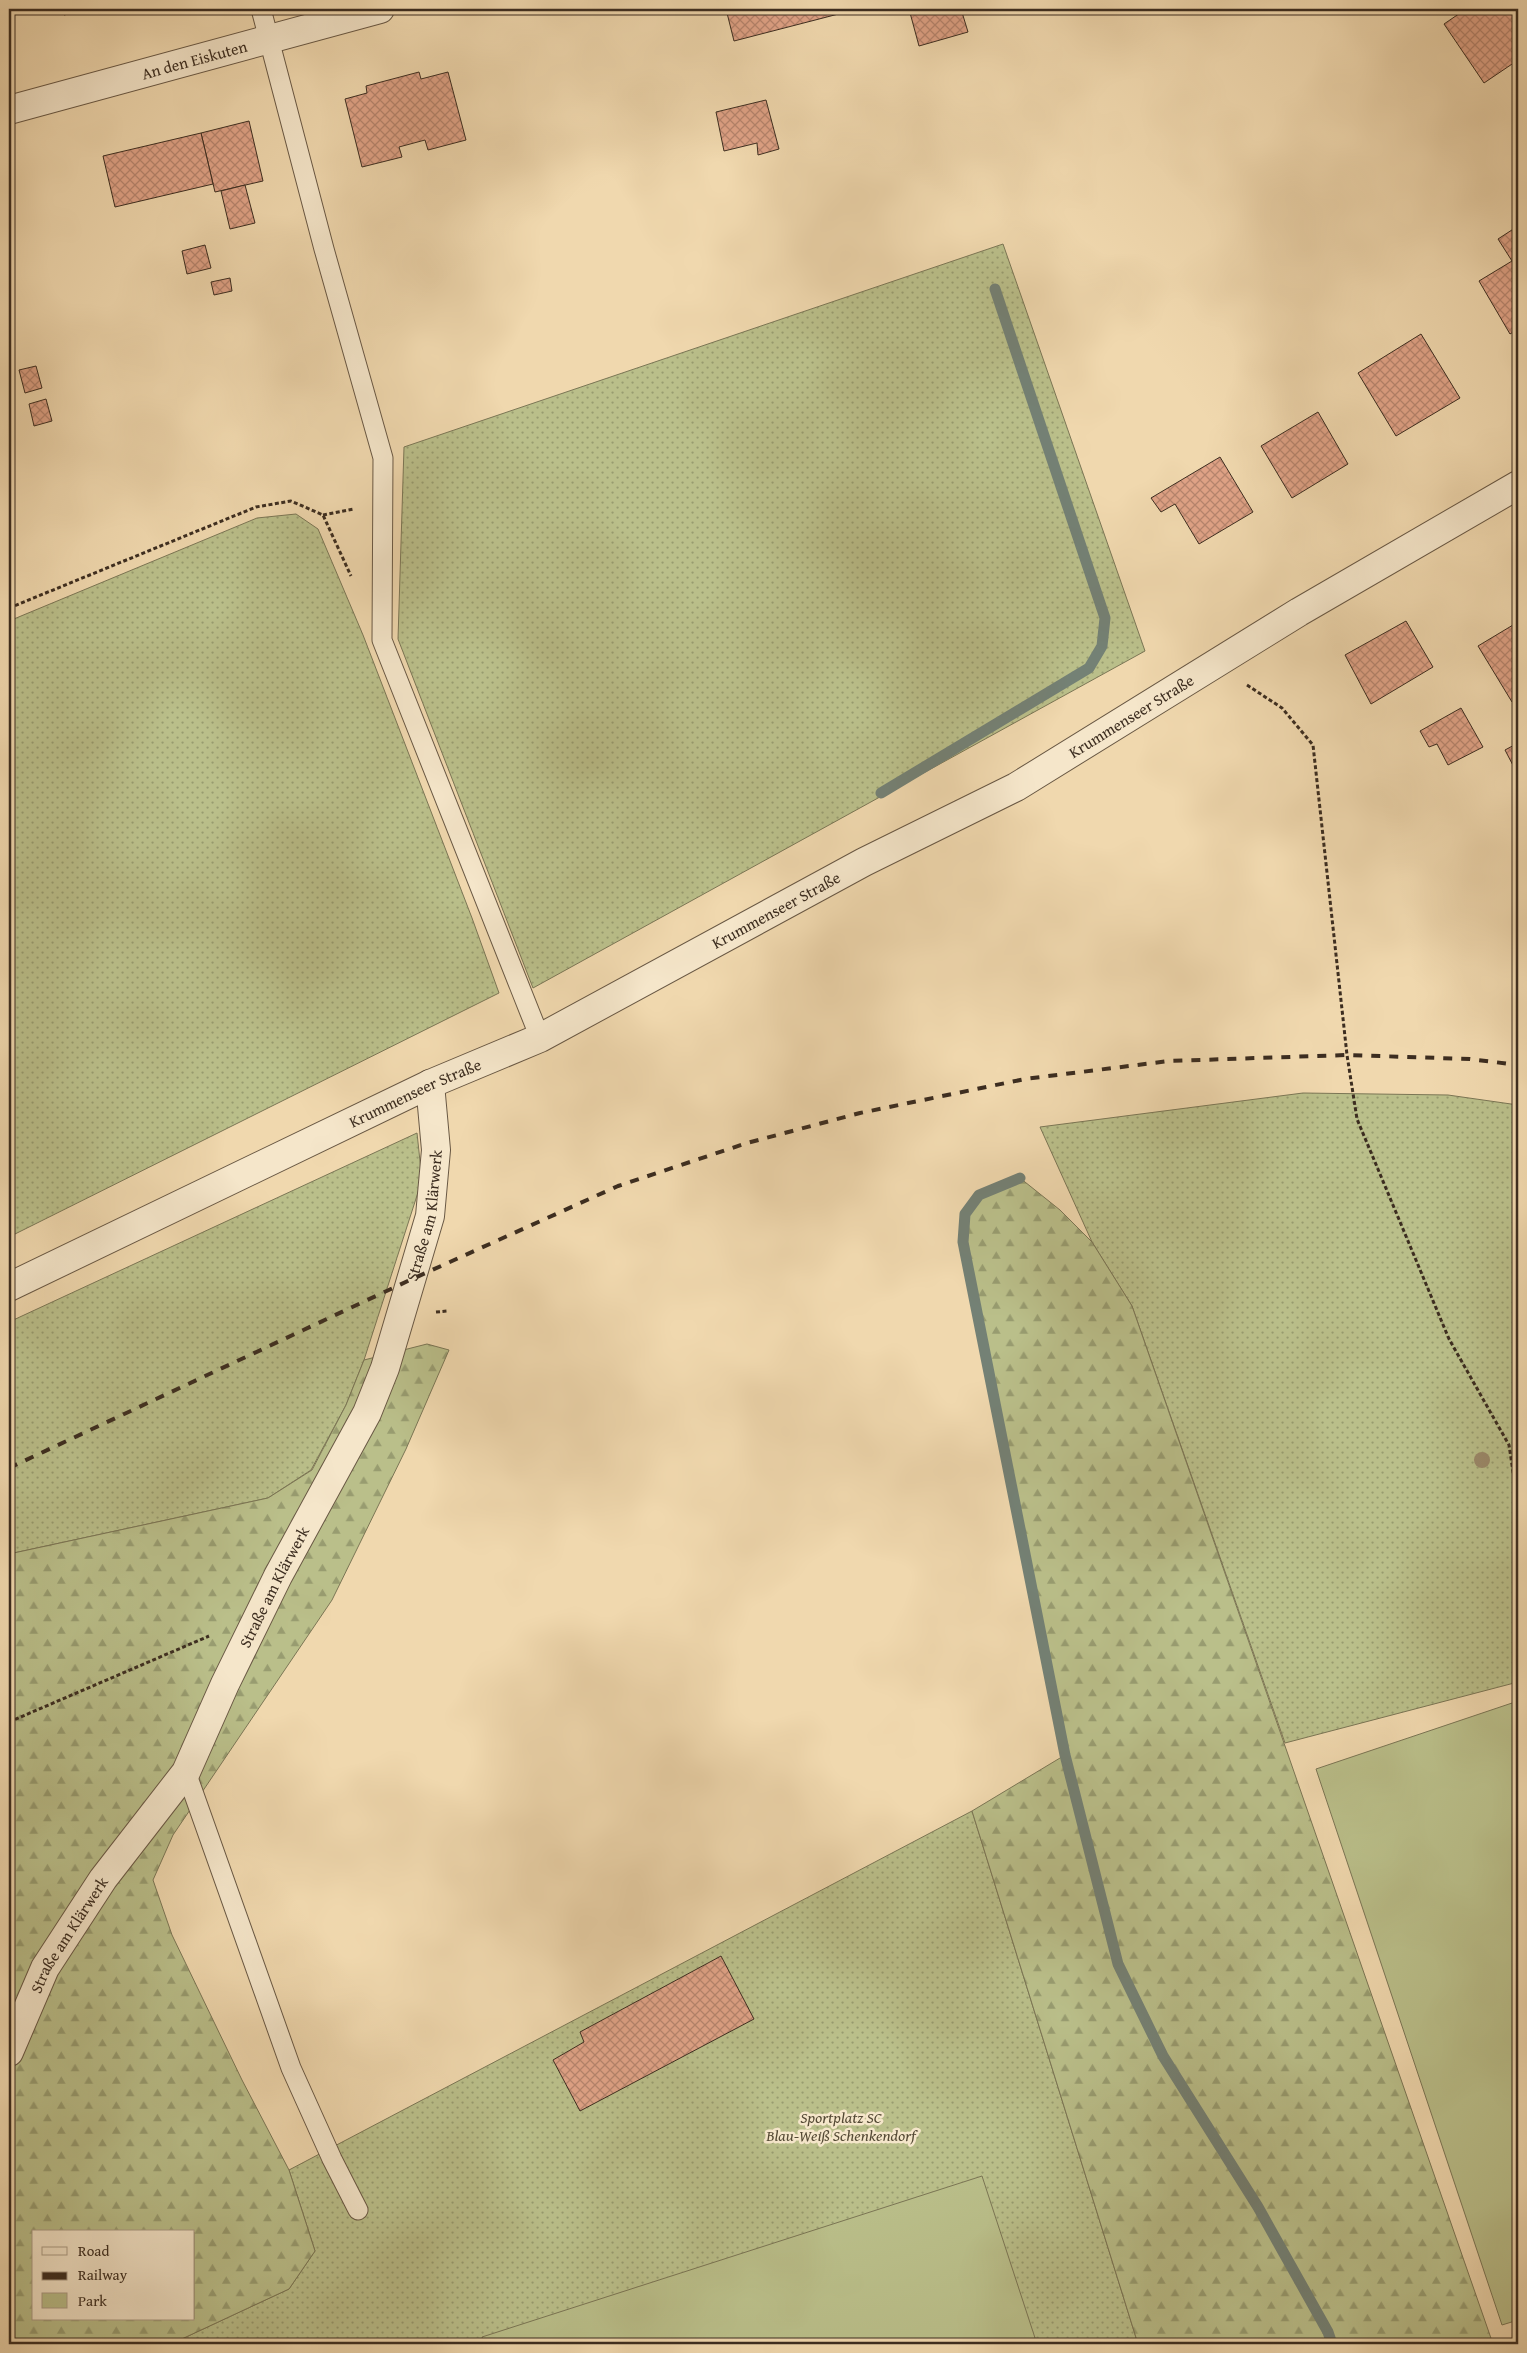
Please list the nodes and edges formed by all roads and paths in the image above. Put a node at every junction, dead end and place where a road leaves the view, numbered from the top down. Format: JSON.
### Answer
{"nodes":[{"id":1,"x":261,"y":9,"type":"edge"},
{"id":2,"x":380,"y":9,"type":"edge"},
{"id":3,"x":268,"y":39,"type":"junction"},
{"id":4,"x":9,"y":110,"type":"edge"},
{"id":5,"x":1518,"y":485,"type":"edge"},
{"id":6,"x":352,"y":578,"type":"dead end"},
{"id":7,"x":9,"y":608,"type":"edge"},
{"id":8,"x":1214,"y":665,"type":"junction"},
{"id":9,"x":540,"y":1038,"type":"junction"},
{"id":10,"x":430,"y":1084,"type":"junction"},
{"id":11,"x":9,"y":1287,"type":"edge"},
{"id":12,"x":1518,"y":1505,"type":"edge"},
{"id":13,"x":258,"y":1616,"type":"junction"},
{"id":14,"x":9,"y":1722,"type":"edge"},
{"id":15,"x":186,"y":1772,"type":"junction"},
{"id":16,"x":9,"y":2052,"type":"edge"},
{"id":17,"x":358,"y":2210,"type":"dead end"}],
"edges":[{"from":1,"to":3,"type":"lane"},
{"from":2,"to":3,"type":"street","name":"An den Eiskuten"},
{"from":3,"to":4,"type":"street","name":"An den Eiskuten"},
{"from":3,"to":9,"type":"lane"},
{"from":5,"to":8,"type":"street","name":"Krummenseer Straße"},
{"from":6,"to":7,"type":"path"},
{"from":8,"to":9,"type":"street","name":"Krummenseer Straße"},
{"from":8,"to":12,"type":"path"},
{"from":9,"to":10,"type":"street","name":"Krummenseer Straße"},
{"from":10,"to":11,"type":"street","name":"Krummenseer Straße"},
{"from":10,"to":13,"type":"street","name":"Straße am Klärwerk"},
{"from":13,"to":14,"type":"path"},
{"from":13,"to":15,"type":"street","name":"Straße am Klärwerk"},
{"from":15,"to":16,"type":"street","name":"Straße am Klärwerk"},
{"from":15,"to":17,"type":"lane"}]}
